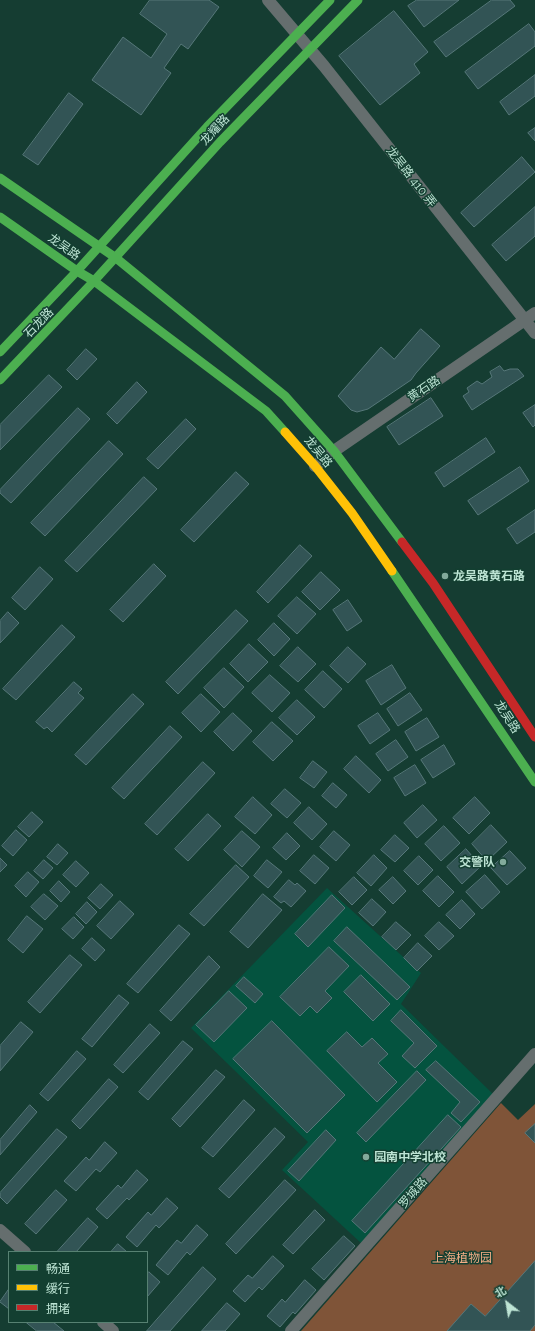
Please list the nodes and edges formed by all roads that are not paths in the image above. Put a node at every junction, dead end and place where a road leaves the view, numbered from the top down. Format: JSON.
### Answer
{"nodes":[{"id":1,"x":268,"y":0,"type":"edge"},
{"id":2,"x":330,"y":0,"type":"edge"},
{"id":3,"x":358,"y":0,"type":"edge"},
{"id":4,"x":297,"y":34,"type":"junction"},
{"id":5,"x":309,"y":48,"type":"junction"},
{"id":6,"x":0,"y":178,"type":"edge"},
{"id":7,"x":0,"y":217,"type":"edge"},
{"id":8,"x":99,"y":246,"type":"junction"},
{"id":9,"x":116,"y":258,"type":"junction"},
{"id":10,"x":77,"y":271,"type":"junction"},
{"id":11,"x":94,"y":281,"type":"junction"},
{"id":12,"x":535,"y":313,"type":"edge"},
{"id":13,"x":524,"y":320,"type":"junction"},
{"id":14,"x":535,"y":333,"type":"edge"},
{"id":15,"x":0,"y":352,"type":"edge"},
{"id":16,"x":0,"y":380,"type":"edge"},
{"id":17,"x":334,"y":451,"type":"junction"},
{"id":18,"x":315,"y":466,"type":"junction"},
{"id":19,"x":535,"y":737,"type":"edge"},
{"id":20,"x":535,"y":782,"type":"edge"},
{"id":21,"x":535,"y":1054,"type":"edge"},
{"id":22,"x":0,"y":1230,"type":"edge"},
{"id":23,"x":24,"y":1251,"type":"edge"},
{"id":24,"x":104,"y":1323,"type":"edge"},
{"id":25,"x":113,"y":1331,"type":"edge"},
{"id":26,"x":291,"y":1331,"type":"edge"}],
"edges":[{"from":1,"to":4,"type":"street","name":"龙吴路 410 弄"},
{"from":2,"to":4,"type":"main road","name":"龙耀路"},
{"from":3,"to":5,"type":"main road","name":"龙耀路"},
{"from":4,"to":5,"type":"street","name":"龙吴路 410 弄"},
{"from":4,"to":8,"type":"main road","name":"龙耀路"},
{"from":5,"to":9,"type":"main road","name":"龙耀路"},
{"from":5,"to":13,"type":"street","name":"龙吴路 410 弄"},
{"from":6,"to":8,"type":"main road","name":"龙吴路"},
{"from":7,"to":10,"type":"main road","name":"龙吴路"},
{"from":8,"to":9,"type":"main road","name":"龙吴路"},
{"from":8,"to":10,"type":"main road","name":"龙耀路"},
{"from":9,"to":11,"type":"main road","name":"龙耀路"},
{"from":9,"to":17,"type":"main road","name":"龙吴路"},
{"from":10,"to":11,"type":"main road","name":"龙吴路"},
{"from":10,"to":15,"type":"main road","name":"石龙路"},
{"from":11,"to":16,"type":"main road","name":"石龙路"},
{"from":11,"to":18,"type":"main road","name":"龙吴路"},
{"from":12,"to":13,"type":"street","name":"黄石路"},
{"from":13,"to":14,"type":"street","name":"龙吴路 410 弄"},
{"from":13,"to":17,"type":"street","name":"黄石路"},
{"from":17,"to":18,"type":"street","name":"黄石路"},
{"from":17,"to":19,"type":"main road","name":"龙吴路"},
{"from":18,"to":20,"type":"main road","name":"龙吴路"},
{"from":21,"to":26,"type":"street","name":"罗城路"},
{"from":22,"to":23,"type":"street"},
{"from":24,"to":25,"type":"street"}]}
